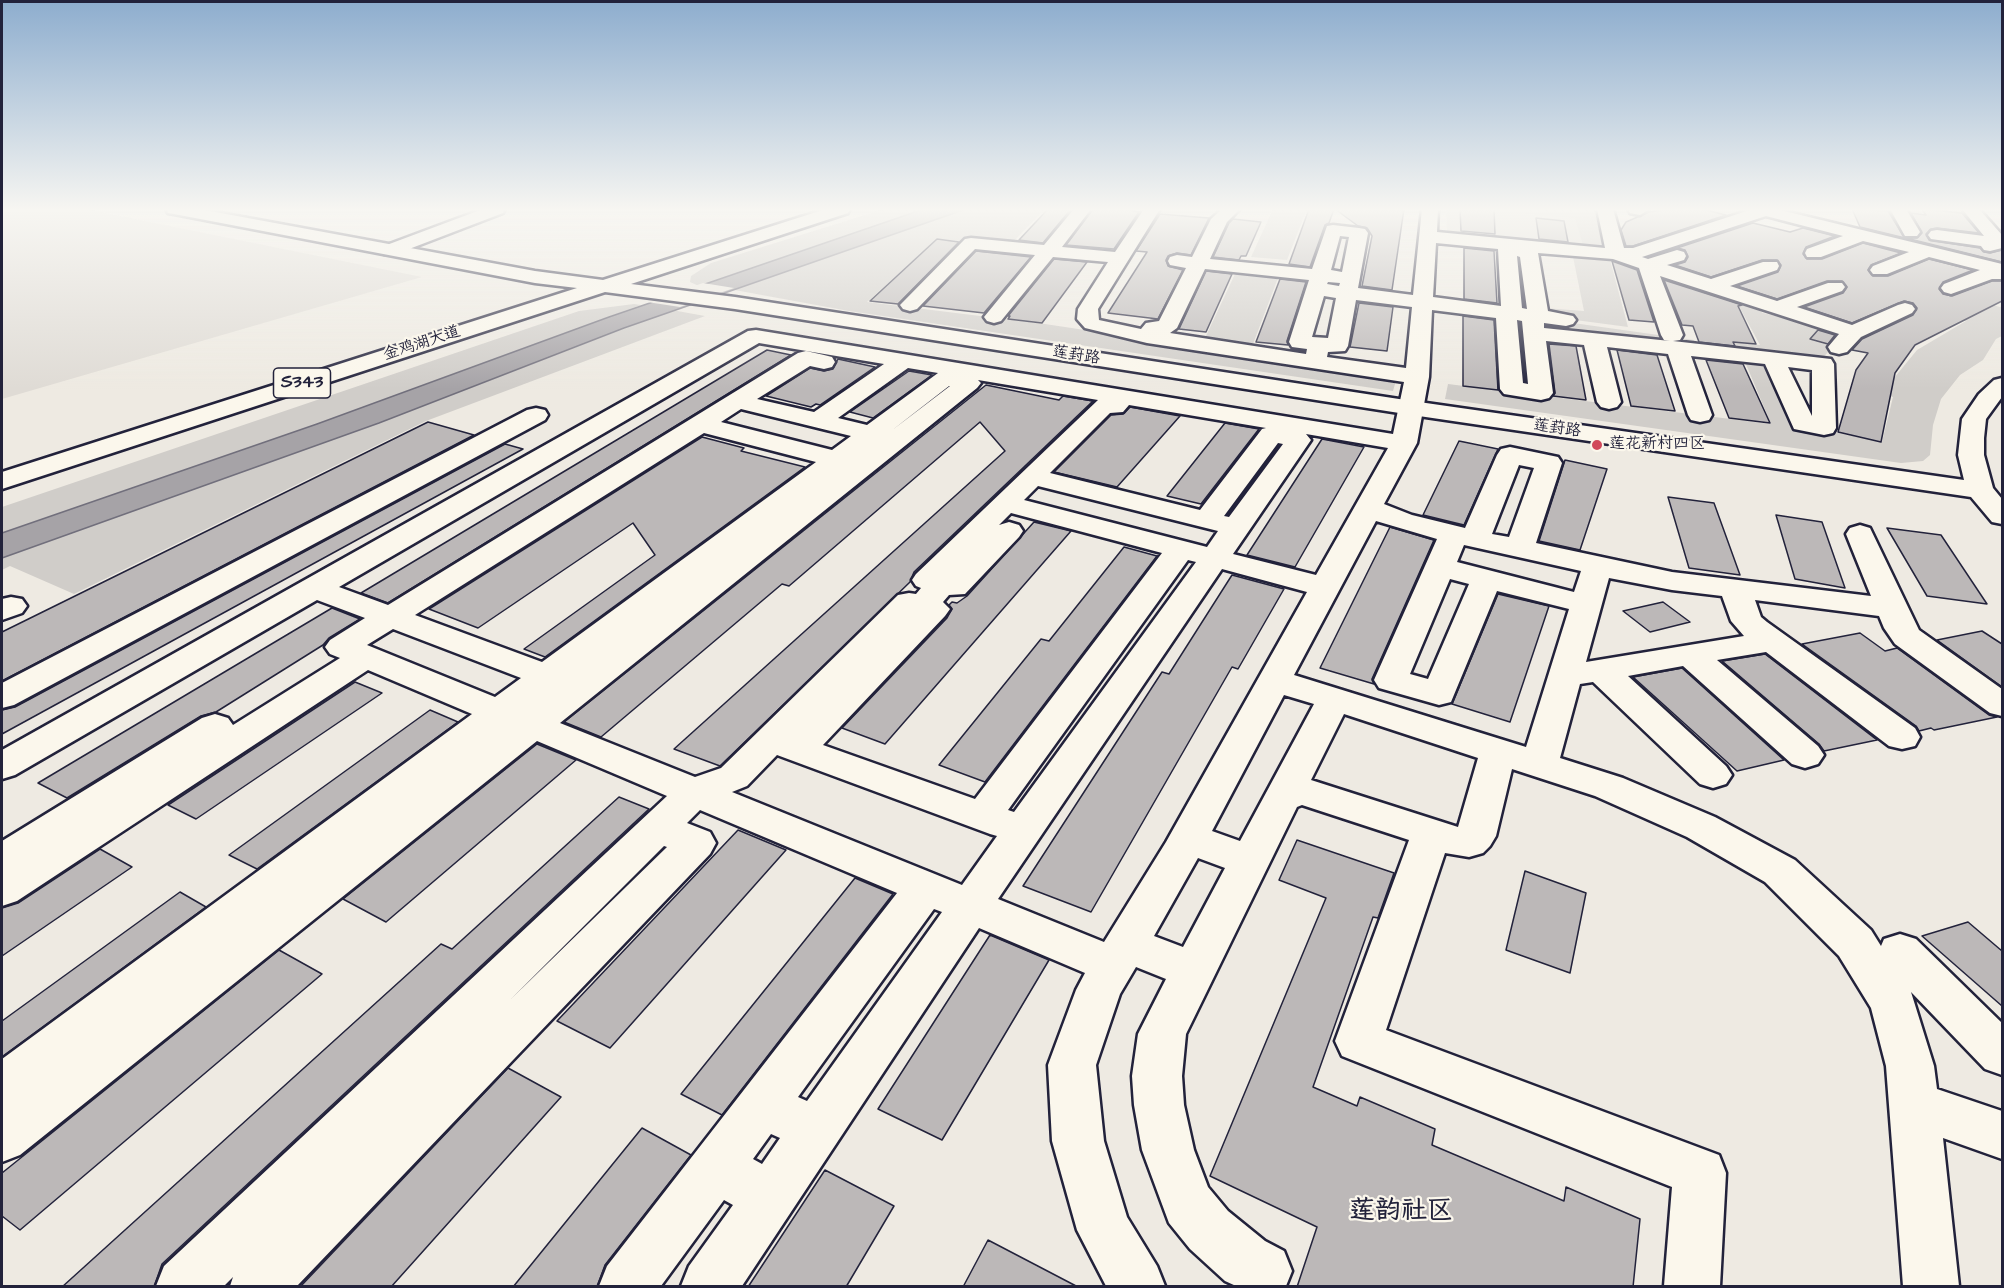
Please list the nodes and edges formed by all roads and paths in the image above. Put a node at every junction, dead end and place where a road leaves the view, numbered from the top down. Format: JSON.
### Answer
{"nodes":[{"id":1,"x":493,"y":269,"type":"edge"},
{"id":2,"x":634,"y":269,"type":"edge"},
{"id":3,"x":639,"y":269,"type":"edge"},
{"id":4,"x":1033,"y":269,"type":"edge"},
{"id":5,"x":1114,"y":269,"type":"edge"},
{"id":6,"x":1172,"y":269,"type":"edge"},
{"id":7,"x":1195,"y":269,"type":"edge"},
{"id":8,"x":1236,"y":269,"type":"edge"},
{"id":9,"x":1321,"y":269,"type":"edge"},
{"id":10,"x":1352,"y":269,"type":"edge"},
{"id":11,"x":1425,"y":269,"type":"edge"},
{"id":12,"x":1527,"y":269,"type":"edge"},
{"id":13,"x":1649,"y":269,"type":"edge"},
{"id":14,"x":1659,"y":269,"type":"edge"},
{"id":15,"x":1761,"y":269,"type":"edge"},
{"id":16,"x":2002,"y":271,"type":"edge"},
{"id":17,"x":1671,"y":273,"type":"junction"},
{"id":18,"x":1317,"y":282,"type":"junction"},
{"id":19,"x":592,"y":283,"type":"junction"},
{"id":20,"x":1349,"y":285,"type":"junction"},
{"id":21,"x":1710,"y":286,"type":"junction"},
{"id":22,"x":1835,"y":287,"type":"dead end"},
{"id":23,"x":1951,"y":288,"type":"dead end"},
{"id":24,"x":1184,"y":293,"type":"junction"},
{"id":25,"x":1680,"y":295,"type":"dead end"},
{"id":26,"x":1423,"y":301,"type":"junction"},
{"id":27,"x":1778,"y":307,"type":"junction"},
{"id":28,"x":1905,"y":309,"type":"dead end"},
{"id":29,"x":993,"y":317,"type":"dead end"},
{"id":30,"x":1524,"y":318,"type":"junction"},
{"id":31,"x":1150,"y":324,"type":"junction"},
{"id":32,"x":1853,"y":332,"type":"junction"},
{"id":33,"x":1594,"y":339,"type":"junction"},
{"id":34,"x":1689,"y":340,"type":"junction"},
{"id":35,"x":1317,"y":353,"type":"junction"},
{"id":36,"x":833,"y":356,"type":"junction"},
{"id":37,"x":1773,"y":358,"type":"junction"},
{"id":38,"x":905,"y":360,"type":"junction"},
{"id":39,"x":1823,"y":364,"type":"junction"},
{"id":40,"x":963,"y":376,"type":"junction"},
{"id":41,"x":1417,"y":377,"type":"junction"},
{"id":42,"x":2002,"y":385,"type":"edge"},
{"id":43,"x":1118,"y":401,"type":"junction"},
{"id":44,"x":1609,"y":402,"type":"dead end"},
{"id":45,"x":747,"y":403,"type":"junction"},
{"id":46,"x":1700,"y":415,"type":"dead end"},
{"id":47,"x":819,"y":420,"type":"junction"},
{"id":48,"x":710,"y":426,"type":"junction"},
{"id":49,"x":1408,"y":426,"type":"junction"},
{"id":50,"x":1287,"y":430,"type":"junction"},
{"id":51,"x":867,"y":449,"type":"junction"},
{"id":52,"x":2,"y":465,"type":"edge"},
{"id":53,"x":1043,"y":480,"type":"junction"},
{"id":54,"x":2,"y":481,"type":"edge"},
{"id":55,"x":377,"y":489,"type":"junction"},
{"id":56,"x":1980,"y":490,"type":"junction"},
{"id":57,"x":1017,"y":506,"type":"junction"},
{"id":58,"x":1368,"y":508,"type":"junction"},
{"id":59,"x":448,"y":512,"type":"junction"},
{"id":60,"x":2002,"y":516,"type":"edge"},
{"id":61,"x":1207,"y":520,"type":"junction"},
{"id":62,"x":1235,"y":527,"type":"junction"},
{"id":63,"x":1860,"y":534,"type":"dead end"},
{"id":64,"x":1464,"y":536,"type":"junction"},
{"id":65,"x":1518,"y":549,"type":"junction"},
{"id":66,"x":1197,"y":553,"type":"junction"},
{"id":67,"x":1440,"y":567,"type":"junction"},
{"id":68,"x":1597,"y":567,"type":"junction"},
{"id":69,"x":1486,"y":579,"type":"junction"},
{"id":70,"x":1325,"y":586,"type":"junction"},
{"id":71,"x":314,"y":588,"type":"junction"},
{"id":72,"x":1734,"y":588,"type":"junction"},
{"id":73,"x":1586,"y":604,"type":"junction"},
{"id":74,"x":1892,"y":608,"type":"junction"},
{"id":75,"x":403,"y":621,"type":"junction"},
{"id":76,"x":1772,"y":641,"type":"junction"},
{"id":77,"x":1109,"y":646,"type":"junction"},
{"id":78,"x":353,"y":652,"type":"junction"},
{"id":79,"x":1690,"y":655,"type":"junction"},
{"id":80,"x":1144,"y":657,"type":"junction"},
{"id":81,"x":1601,"y":670,"type":"junction"},
{"id":82,"x":2,"y":675,"type":"edge"},
{"id":83,"x":1565,"y":676,"type":"junction"},
{"id":84,"x":1275,"y":680,"type":"junction"},
{"id":85,"x":563,"y":682,"type":"junction"},
{"id":86,"x":2,"y":697,"type":"edge"},
{"id":87,"x":1334,"y":699,"type":"junction"},
{"id":88,"x":1406,"y":703,"type":"junction"},
{"id":89,"x":2002,"y":705,"type":"edge"},
{"id":90,"x":517,"y":718,"type":"junction"},
{"id":91,"x":1902,"y":737,"type":"dead end"},
{"id":92,"x":784,"y":745,"type":"junction"},
{"id":93,"x":1805,"y":754,"type":"dead end"},
{"id":94,"x":1518,"y":758,"type":"junction"},
{"id":95,"x":2,"y":765,"type":"edge"},
{"id":96,"x":1713,"y":775,"type":"dead end"},
{"id":97,"x":695,"y":792,"type":"junction"},
{"id":98,"x":1282,"y":798,"type":"junction"},
{"id":99,"x":983,"y":816,"type":"junction"},
{"id":100,"x":1022,"y":831,"type":"junction"},
{"id":101,"x":1432,"y":833,"type":"junction"},
{"id":102,"x":1188,"y":838,"type":"junction"},
{"id":103,"x":27,"y":854,"type":"edge"},
{"id":104,"x":1249,"y":861,"type":"junction"},
{"id":105,"x":926,"y":887,"type":"junction"},
{"id":106,"x":2,"y":890,"type":"edge"},
{"id":107,"x":971,"y":906,"type":"junction"},
{"id":108,"x":243,"y":927,"type":"junction"},
{"id":109,"x":566,"y":946,"type":"junction"},
{"id":110,"x":1900,"y":952,"type":"dead end"},
{"id":111,"x":1120,"y":954,"type":"junction"},
{"id":112,"x":1194,"y":971,"type":"junction"},
{"id":113,"x":460,"y":1020,"type":"junction"},
{"id":114,"x":500,"y":1042,"type":"junction"},
{"id":115,"x":2002,"y":1054,"type":"edge"},
{"id":116,"x":2,"y":1087,"type":"edge"},
{"id":117,"x":1913,"y":1104,"type":"junction"},
{"id":118,"x":763,"y":1106,"type":"junction"},
{"id":119,"x":816,"y":1130,"type":"junction"},
{"id":120,"x":2002,"y":1135,"type":"edge"},
{"id":121,"x":2,"y":1138,"type":"edge"},
{"id":122,"x":717,"y":1167,"type":"junction"},
{"id":123,"x":770,"y":1197,"type":"junction"},
{"id":124,"x":1264,"y":1271,"type":"dead end"},
{"id":125,"x":184,"y":1287,"type":"edge"},
{"id":126,"x":258,"y":1287,"type":"edge"},
{"id":127,"x":627,"y":1287,"type":"edge"},
{"id":128,"x":709,"y":1287,"type":"edge"},
{"id":129,"x":1137,"y":1287,"type":"edge"},
{"id":130,"x":1692,"y":1287,"type":"edge"},
{"id":131,"x":1931,"y":1287,"type":"edge"}],
"edges":[{"from":1,"to":19,"type":"street","name":"莲葑路"},
{"from":2,"to":19,"type":"street","name":"金鸡湖大道","number":"S343"},
{"from":3,"to":19,"type":"street","name":"金鸡湖大道","number":"S343"},
{"from":4,"to":29,"type":"street"},
{"from":5,"to":31,"type":"street"},
{"from":6,"to":24,"type":"street"},
{"from":7,"to":24,"type":"street"},
{"from":8,"to":18,"type":"street"},
{"from":9,"to":18,"type":"street"},
{"from":10,"to":20,"type":"street"},
{"from":11,"to":26,"type":"street"},
{"from":12,"to":30,"type":"street"},
{"from":13,"to":34,"type":"street"},
{"from":14,"to":17,"type":"street"},
{"from":15,"to":21,"type":"street"},
{"from":16,"to":23,"type":"street"},
{"from":17,"to":21,"type":"street"},
{"from":17,"to":25,"type":"street"},
{"from":18,"to":20,"type":"street"},
{"from":18,"to":35,"type":"street"},
{"from":19,"to":49,"type":"street","name":"莲葑路"},
{"from":19,"to":52,"type":"street","name":"金鸡湖大道","number":"S343"},
{"from":19,"to":54,"type":"street","name":"金鸡湖大道","number":"S343"},
{"from":20,"to":26,"type":"street"},
{"from":20,"to":35,"type":"street"},
{"from":21,"to":27,"type":"street"},
{"from":22,"to":27,"type":"street"},
{"from":24,"to":31,"type":"street"},
{"from":26,"to":30,"type":"street"},
{"from":26,"to":41,"type":"street"},
{"from":27,"to":32,"type":"street"},
{"from":28,"to":32,"type":"street"},
{"from":30,"to":33,"type":"street"},
{"from":30,"to":34,"type":"street"},
{"from":31,"to":35,"type":"street"},
{"from":32,"to":39,"type":"street"},
{"from":33,"to":34,"type":"street"},
{"from":33,"to":44,"type":"street"},
{"from":34,"to":37,"type":"street"},
{"from":34,"to":46,"type":"street"},
{"from":35,"to":41,"type":"street"},
{"from":36,"to":38,"type":"street"},
{"from":36,"to":45,"type":"street"},
{"from":36,"to":59,"type":"street"},
{"from":37,"to":39,"type":"street"},
{"from":37,"to":39,"type":"street"},
{"from":38,"to":40,"type":"street"},
{"from":38,"to":47,"type":"street"},
{"from":40,"to":43,"type":"street"},
{"from":40,"to":51,"type":"street"},
{"from":41,"to":49,"type":"street"},
{"from":42,"to":56,"type":"street"},
{"from":43,"to":50,"type":"street"},
{"from":43,"to":53,"type":"street"},
{"from":45,"to":47,"type":"street"},
{"from":45,"to":48,"type":"street"},
{"from":47,"to":51,"type":"street"},
{"from":48,"to":51,"type":"street"},
{"from":48,"to":75,"type":"street"},
{"from":49,"to":50,"type":"street"},
{"from":49,"to":56,"type":"street","name":"莲葑路"},
{"from":49,"to":58,"type":"street"},
{"from":50,"to":61,"type":"street"},
{"from":50,"to":62,"type":"street"},
{"from":51,"to":85,"type":"street"},
{"from":53,"to":57,"type":"street"},
{"from":53,"to":61,"type":"street"},
{"from":55,"to":59,"type":"street"},
{"from":55,"to":82,"type":"street"},
{"from":55,"to":86,"type":"street"},
{"from":56,"to":60,"type":"street"},
{"from":57,"to":66,"type":"street"},
{"from":57,"to":92,"type":"street"},
{"from":58,"to":64,"type":"street"},
{"from":58,"to":70,"type":"street"},
{"from":59,"to":71,"type":"street"},
{"from":61,"to":62,"type":"street"},
{"from":62,"to":66,"type":"street"},
{"from":63,"to":74,"type":"street"},
{"from":64,"to":65,"type":"street"},
{"from":64,"to":65,"type":"street"},
{"from":64,"to":67,"type":"street"},
{"from":65,"to":68,"type":"street"},
{"from":66,"to":70,"type":"street"},
{"from":66,"to":77,"type":"street"},
{"from":66,"to":80,"type":"street"},
{"from":67,"to":69,"type":"street"},
{"from":67,"to":88,"type":"street"},
{"from":68,"to":72,"type":"street"},
{"from":68,"to":73,"type":"street"},
{"from":69,"to":73,"type":"street"},
{"from":69,"to":88,"type":"street"},
{"from":70,"to":84,"type":"street"},
{"from":71,"to":75,"type":"street"},
{"from":71,"to":95,"type":"street"},
{"from":72,"to":74,"type":"street"},
{"from":72,"to":76,"type":"street"},
{"from":73,"to":83,"type":"street"},
{"from":74,"to":89,"type":"street"},
{"from":75,"to":78,"type":"street"},
{"from":75,"to":85,"type":"street"},
{"from":76,"to":79,"type":"street"},
{"from":76,"to":91,"type":"street"},
{"from":77,"to":80,"type":"street"},
{"from":77,"to":99,"type":"street"},
{"from":78,"to":90,"type":"street"},
{"from":78,"to":103,"type":"street"},
{"from":79,"to":81,"type":"street"},
{"from":79,"to":93,"type":"street"},
{"from":80,"to":100,"type":"street"},
{"from":81,"to":83,"type":"street"},
{"from":81,"to":96,"type":"street"},
{"from":83,"to":94,"type":"street"},
{"from":84,"to":87,"type":"street"},
{"from":84,"to":102,"type":"street"},
{"from":85,"to":90,"type":"street"},
{"from":87,"to":88,"type":"street"},
{"from":87,"to":98,"type":"street"},
{"from":88,"to":94,"type":"street"},
{"from":90,"to":97,"type":"street"},
{"from":90,"to":108,"type":"street"},
{"from":92,"to":97,"type":"street"},
{"from":92,"to":99,"type":"street"},
{"from":94,"to":101,"type":"street"},
{"from":94,"to":117,"type":"street"},
{"from":97,"to":105,"type":"street"},
{"from":97,"to":109,"type":"street"},
{"from":98,"to":101,"type":"street"},
{"from":98,"to":104,"type":"street"},
{"from":99,"to":100,"type":"street"},
{"from":100,"to":107,"type":"street"},
{"from":101,"to":130,"type":"street"},
{"from":102,"to":104,"type":"street"},
{"from":102,"to":111,"type":"street"},
{"from":103,"to":106,"type":"street"},
{"from":104,"to":112,"type":"street"},
{"from":105,"to":107,"type":"street"},
{"from":105,"to":118,"type":"street"},
{"from":107,"to":111,"type":"street"},
{"from":107,"to":119,"type":"street"},
{"from":108,"to":116,"type":"street"},
{"from":108,"to":121,"type":"street"},
{"from":109,"to":113,"type":"street"},
{"from":109,"to":114,"type":"street"},
{"from":110,"to":115,"type":"street"},
{"from":111,"to":112,"type":"street"},
{"from":111,"to":129,"type":"street"},
{"from":112,"to":124,"type":"street"},
{"from":113,"to":114,"type":"street"},
{"from":113,"to":125,"type":"street"},
{"from":114,"to":126,"type":"street"},
{"from":117,"to":120,"type":"street"},
{"from":117,"to":131,"type":"street"},
{"from":118,"to":119,"type":"street"},
{"from":118,"to":122,"type":"street"},
{"from":119,"to":123,"type":"street"},
{"from":122,"to":123,"type":"street"},
{"from":122,"to":127,"type":"street"},
{"from":123,"to":128,"type":"street"}]}
